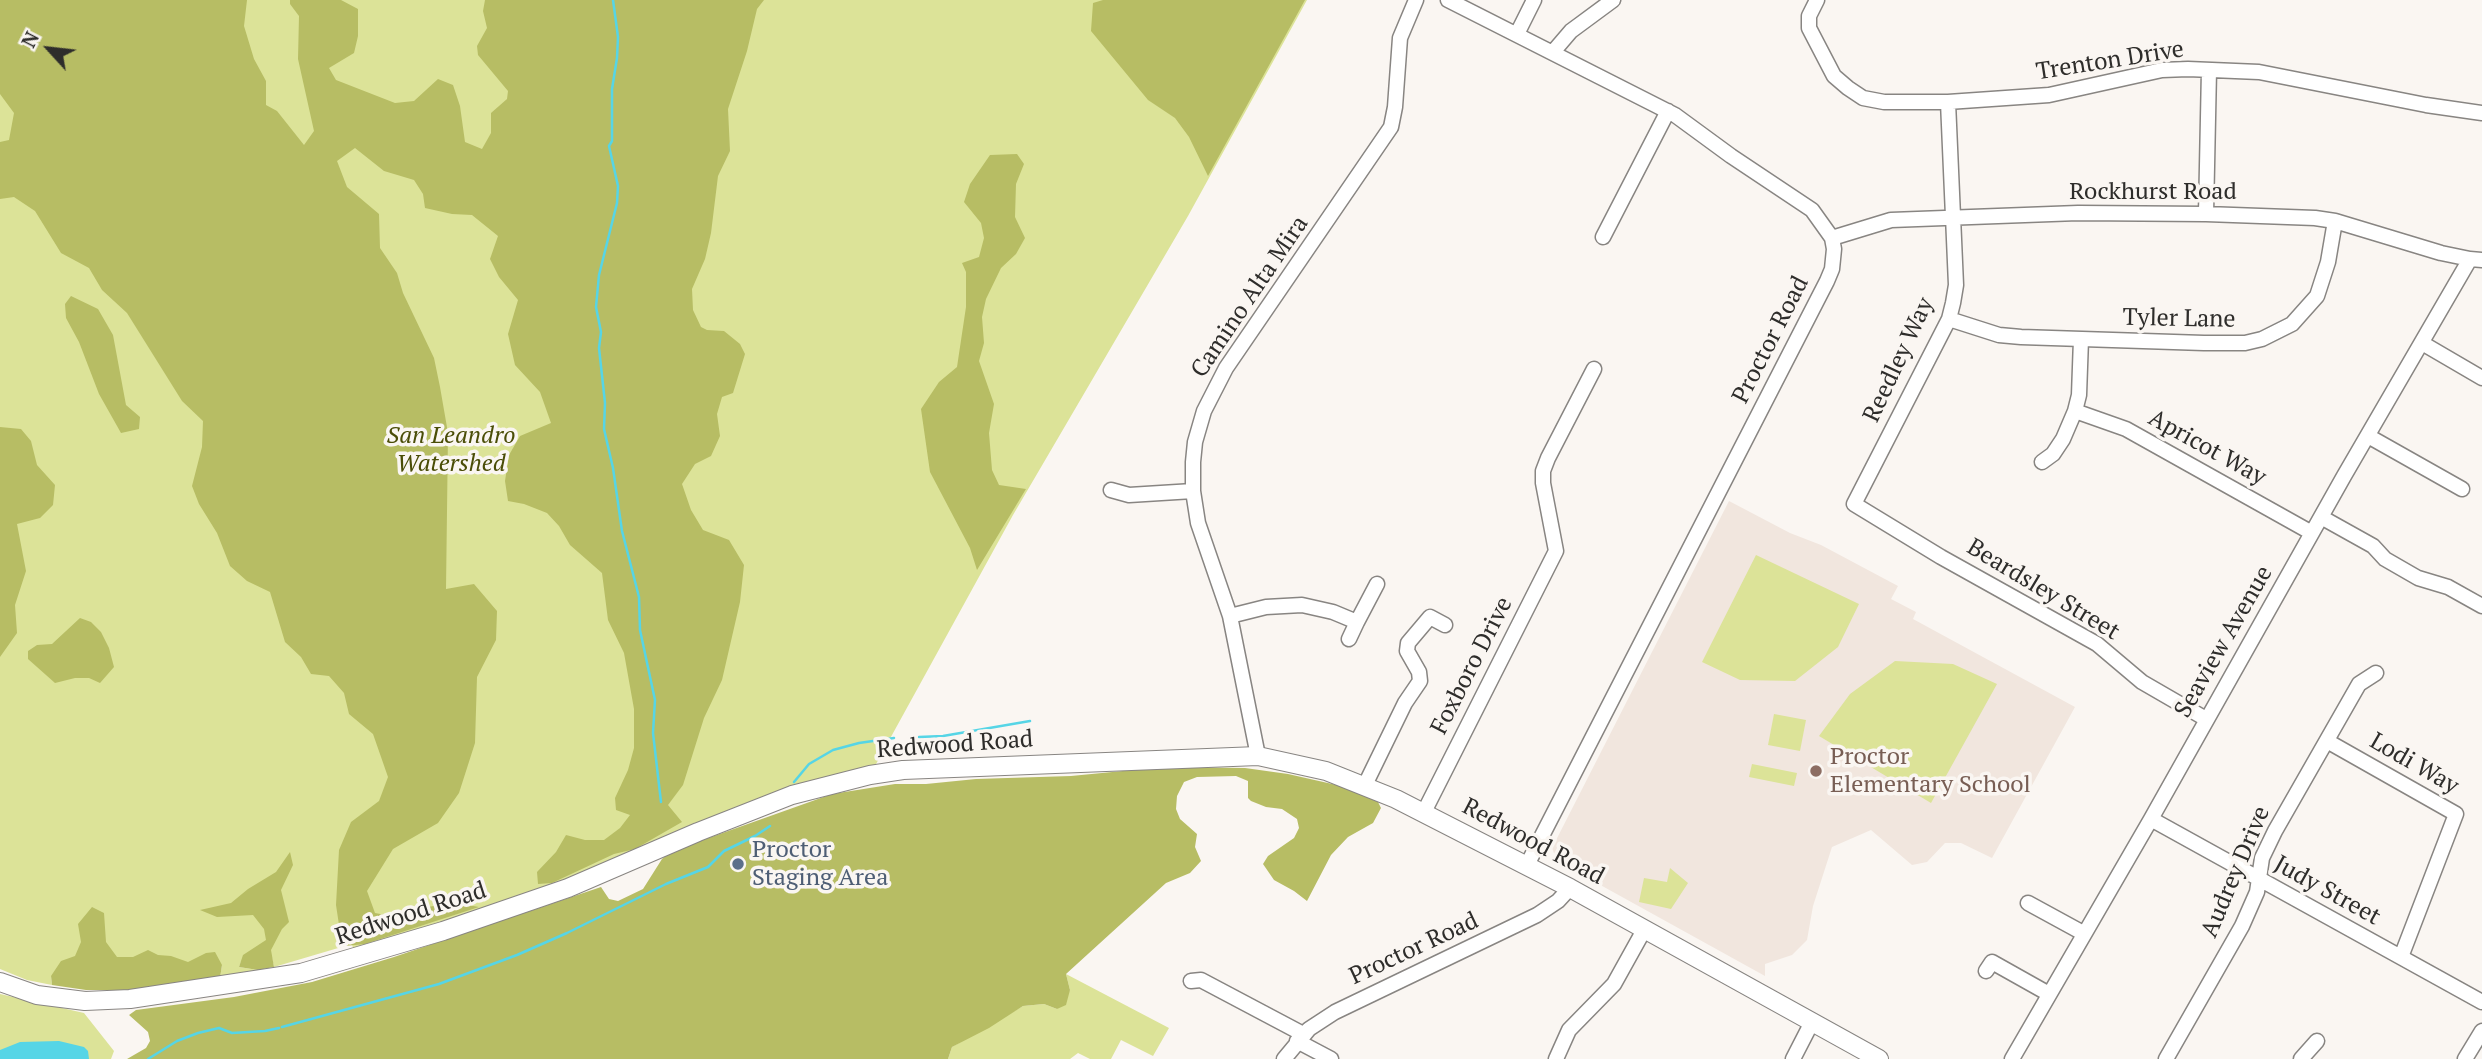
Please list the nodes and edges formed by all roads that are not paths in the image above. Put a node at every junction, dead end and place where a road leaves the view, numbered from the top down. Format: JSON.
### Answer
{"nodes":[{"id":1,"x":1416,"y":0,"type":"edge"},
{"id":2,"x":1448,"y":0,"type":"edge"},
{"id":3,"x":1534,"y":0,"type":"edge"},
{"id":4,"x":1614,"y":0,"type":"edge"},
{"id":5,"x":1817,"y":0,"type":"edge"},
{"id":6,"x":1517,"y":34,"type":"junction"},
{"id":7,"x":1553,"y":52,"type":"junction"},
{"id":8,"x":2209,"y":70,"type":"junction"},
{"id":9,"x":1948,"y":102,"type":"junction"},
{"id":10,"x":1668,"y":110,"type":"junction"},
{"id":11,"x":2482,"y":113,"type":"edge"},
{"id":12,"x":2206,"y":214,"type":"junction"},
{"id":13,"x":1954,"y":218,"type":"junction"},
{"id":14,"x":2334,"y":221,"type":"junction"},
{"id":15,"x":1603,"y":237,"type":"dead end"},
{"id":16,"x":1832,"y":239,"type":"junction"},
{"id":17,"x":2476,"y":260,"type":"edge"},
{"id":18,"x":1949,"y":318,"type":"junction"},
{"id":19,"x":2081,"y":340,"type":"junction"},
{"id":20,"x":2422,"y":343,"type":"junction"},
{"id":21,"x":1594,"y":369,"type":"dead end"},
{"id":22,"x":2482,"y":377,"type":"edge"},
{"id":23,"x":2075,"y":411,"type":"junction"},
{"id":24,"x":2368,"y":436,"type":"junction"},
{"id":25,"x":2042,"y":462,"type":"dead end"},
{"id":26,"x":2462,"y":489,"type":"dead end"},
{"id":27,"x":1111,"y":490,"type":"dead end"},
{"id":28,"x":1193,"y":491,"type":"junction"},
{"id":29,"x":1854,"y":504,"type":"joint"},
{"id":30,"x":2321,"y":517,"type":"junction"},
{"id":31,"x":2312,"y":533,"type":"junction"},
{"id":32,"x":1377,"y":584,"type":"dead end"},
{"id":33,"x":2482,"y":606,"type":"edge"},
{"id":34,"x":1230,"y":616,"type":"junction"},
{"id":35,"x":1357,"y":622,"type":"junction"},
{"id":36,"x":1445,"y":625,"type":"dead end"},
{"id":37,"x":1349,"y":639,"type":"dead end"},
{"id":38,"x":2376,"y":673,"type":"dead end"},
{"id":39,"x":2206,"y":719,"type":"junction"},
{"id":40,"x":2327,"y":741,"type":"junction"},
{"id":41,"x":1258,"y":757,"type":"junction"},
{"id":42,"x":1365,"y":785,"type":"junction"},
{"id":43,"x":1424,"y":812,"type":"junction"},
{"id":44,"x":2151,"y":819,"type":"junction"},
{"id":45,"x":1527,"y":865,"type":"junction"},
{"id":46,"x":2259,"y":879,"type":"junction"},
{"id":47,"x":1570,"y":888,"type":"junction"},
{"id":48,"x":2028,"y":903,"type":"dead end"},
{"id":49,"x":1644,"y":930,"type":"junction"},
{"id":50,"x":2083,"y":933,"type":"junction"},
{"id":51,"x":2401,"y":957,"type":"junction"},
{"id":52,"x":1986,"y":971,"type":"dead end"},
{"id":53,"x":1191,"y":981,"type":"dead end"},
{"id":54,"x":0,"y":982,"type":"edge"},
{"id":55,"x":2049,"y":994,"type":"junction"},
{"id":56,"x":2482,"y":1002,"type":"edge"},
{"id":57,"x":1812,"y":1022,"type":"junction"},
{"id":58,"x":2482,"y":1031,"type":"edge"},
{"id":59,"x":1300,"y":1038,"type":"junction"},
{"id":60,"x":2318,"y":1041,"type":"dead end"},
{"id":61,"x":1851,"y":1052,"type":"edge"},
{"id":62,"x":1284,"y":1059,"type":"edge"},
{"id":63,"x":1331,"y":1059,"type":"edge"},
{"id":64,"x":1556,"y":1059,"type":"edge"},
{"id":65,"x":1793,"y":1059,"type":"edge"},
{"id":66,"x":1879,"y":1059,"type":"edge"},
{"id":67,"x":2012,"y":1059,"type":"edge"},
{"id":68,"x":2166,"y":1059,"type":"edge"},
{"id":69,"x":2301,"y":1059,"type":"edge"},
{"id":70,"x":2465,"y":1059,"type":"edge"}],
"edges":[{"from":1,"to":28,"type":"street","name":"Camino Alta Mira"},
{"from":2,"to":6,"type":"street"},
{"from":3,"to":6,"type":"street"},
{"from":4,"to":7,"type":"street"},
{"from":5,"to":9,"type":"street","name":"Trenton Drive"},
{"from":6,"to":7,"type":"street"},
{"from":7,"to":10,"type":"street"},
{"from":8,"to":9,"type":"street","name":"Trenton Drive"},
{"from":8,"to":11,"type":"street","name":"Trenton Drive"},
{"from":8,"to":12,"type":"street"},
{"from":9,"to":13,"type":"street","name":"Reedley Way"},
{"from":10,"to":15,"type":"street"},
{"from":10,"to":16,"type":"street"},
{"from":12,"to":13,"type":"street","name":"Rockhurst Road"},
{"from":12,"to":14,"type":"street","name":"Rockhurst Road"},
{"from":13,"to":16,"type":"street","name":"Rockhurst Road"},
{"from":13,"to":18,"type":"street","name":"Reedley Way"},
{"from":14,"to":17,"type":"street","name":"Rockhurst Road"},
{"from":14,"to":19,"type":"street","name":"Tyler Lane"},
{"from":16,"to":45,"type":"street","name":"Proctor Road"},
{"from":17,"to":20,"type":"street","name":"Seaview Avenue"},
{"from":18,"to":19,"type":"street","name":"Tyler Lane"},
{"from":18,"to":29,"type":"street","name":"Reedley Way"},
{"from":19,"to":23,"type":"street"},
{"from":20,"to":22,"type":"street"},
{"from":20,"to":24,"type":"street","name":"Seaview Avenue"},
{"from":21,"to":43,"type":"street","name":"Foxboro Drive"},
{"from":23,"to":25,"type":"street"},
{"from":23,"to":31,"type":"street","name":"Apricot Way"},
{"from":24,"to":26,"type":"street"},
{"from":24,"to":30,"type":"street","name":"Seaview Avenue"},
{"from":27,"to":28,"type":"street"},
{"from":28,"to":34,"type":"street","name":"Camino Alta Mira"},
{"from":29,"to":39,"type":"street","name":"Beardsley Street"},
{"from":30,"to":31,"type":"street","name":"Seaview Avenue"},
{"from":30,"to":33,"type":"street"},
{"from":31,"to":39,"type":"street","name":"Seaview Avenue"},
{"from":32,"to":35,"type":"street"},
{"from":34,"to":35,"type":"street"},
{"from":34,"to":41,"type":"street","name":"Camino Alta Mira"},
{"from":35,"to":37,"type":"street"},
{"from":36,"to":42,"type":"street"},
{"from":38,"to":40,"type":"street","name":"Audrey Drive"},
{"from":39,"to":44,"type":"street","name":"Seaview Avenue"},
{"from":40,"to":46,"type":"street","name":"Audrey Drive"},
{"from":40,"to":51,"type":"street","name":"Lodi Way"},
{"from":41,"to":42,"type":"main road","name":"Redwood Road"},
{"from":41,"to":54,"type":"main road","name":"Redwood Road"},
{"from":42,"to":43,"type":"main road","name":"Redwood Road"},
{"from":43,"to":45,"type":"main road","name":"Redwood Road"},
{"from":44,"to":46,"type":"street","name":"Judy Street"},
{"from":44,"to":50,"type":"street","name":"Seaview Avenue"},
{"from":45,"to":47,"type":"main road","name":"Redwood Road"},
{"from":46,"to":51,"type":"street","name":"Judy Street"},
{"from":46,"to":68,"type":"street","name":"Audrey Drive"},
{"from":47,"to":49,"type":"main road","name":"Redwood Road"},
{"from":47,"to":59,"type":"street","name":"Proctor Road"},
{"from":48,"to":50,"type":"street"},
{"from":49,"to":57,"type":"main road","name":"Redwood Road"},
{"from":49,"to":64,"type":"street"},
{"from":50,"to":55,"type":"street","name":"Seaview Avenue"},
{"from":51,"to":56,"type":"street","name":"Judy Street"},
{"from":52,"to":55,"type":"street"},
{"from":53,"to":59,"type":"street"},
{"from":55,"to":67,"type":"street","name":"Seaview Avenue"},
{"from":57,"to":61,"type":"main road","name":"Redwood Road"},
{"from":57,"to":65,"type":"street"},
{"from":58,"to":70,"type":"street"},
{"from":59,"to":62,"type":"street","name":"Proctor Road"},
{"from":59,"to":63,"type":"street"},
{"from":60,"to":69,"type":"street"},
{"from":61,"to":66,"type":"main road","name":"Redwood Road"}]}
